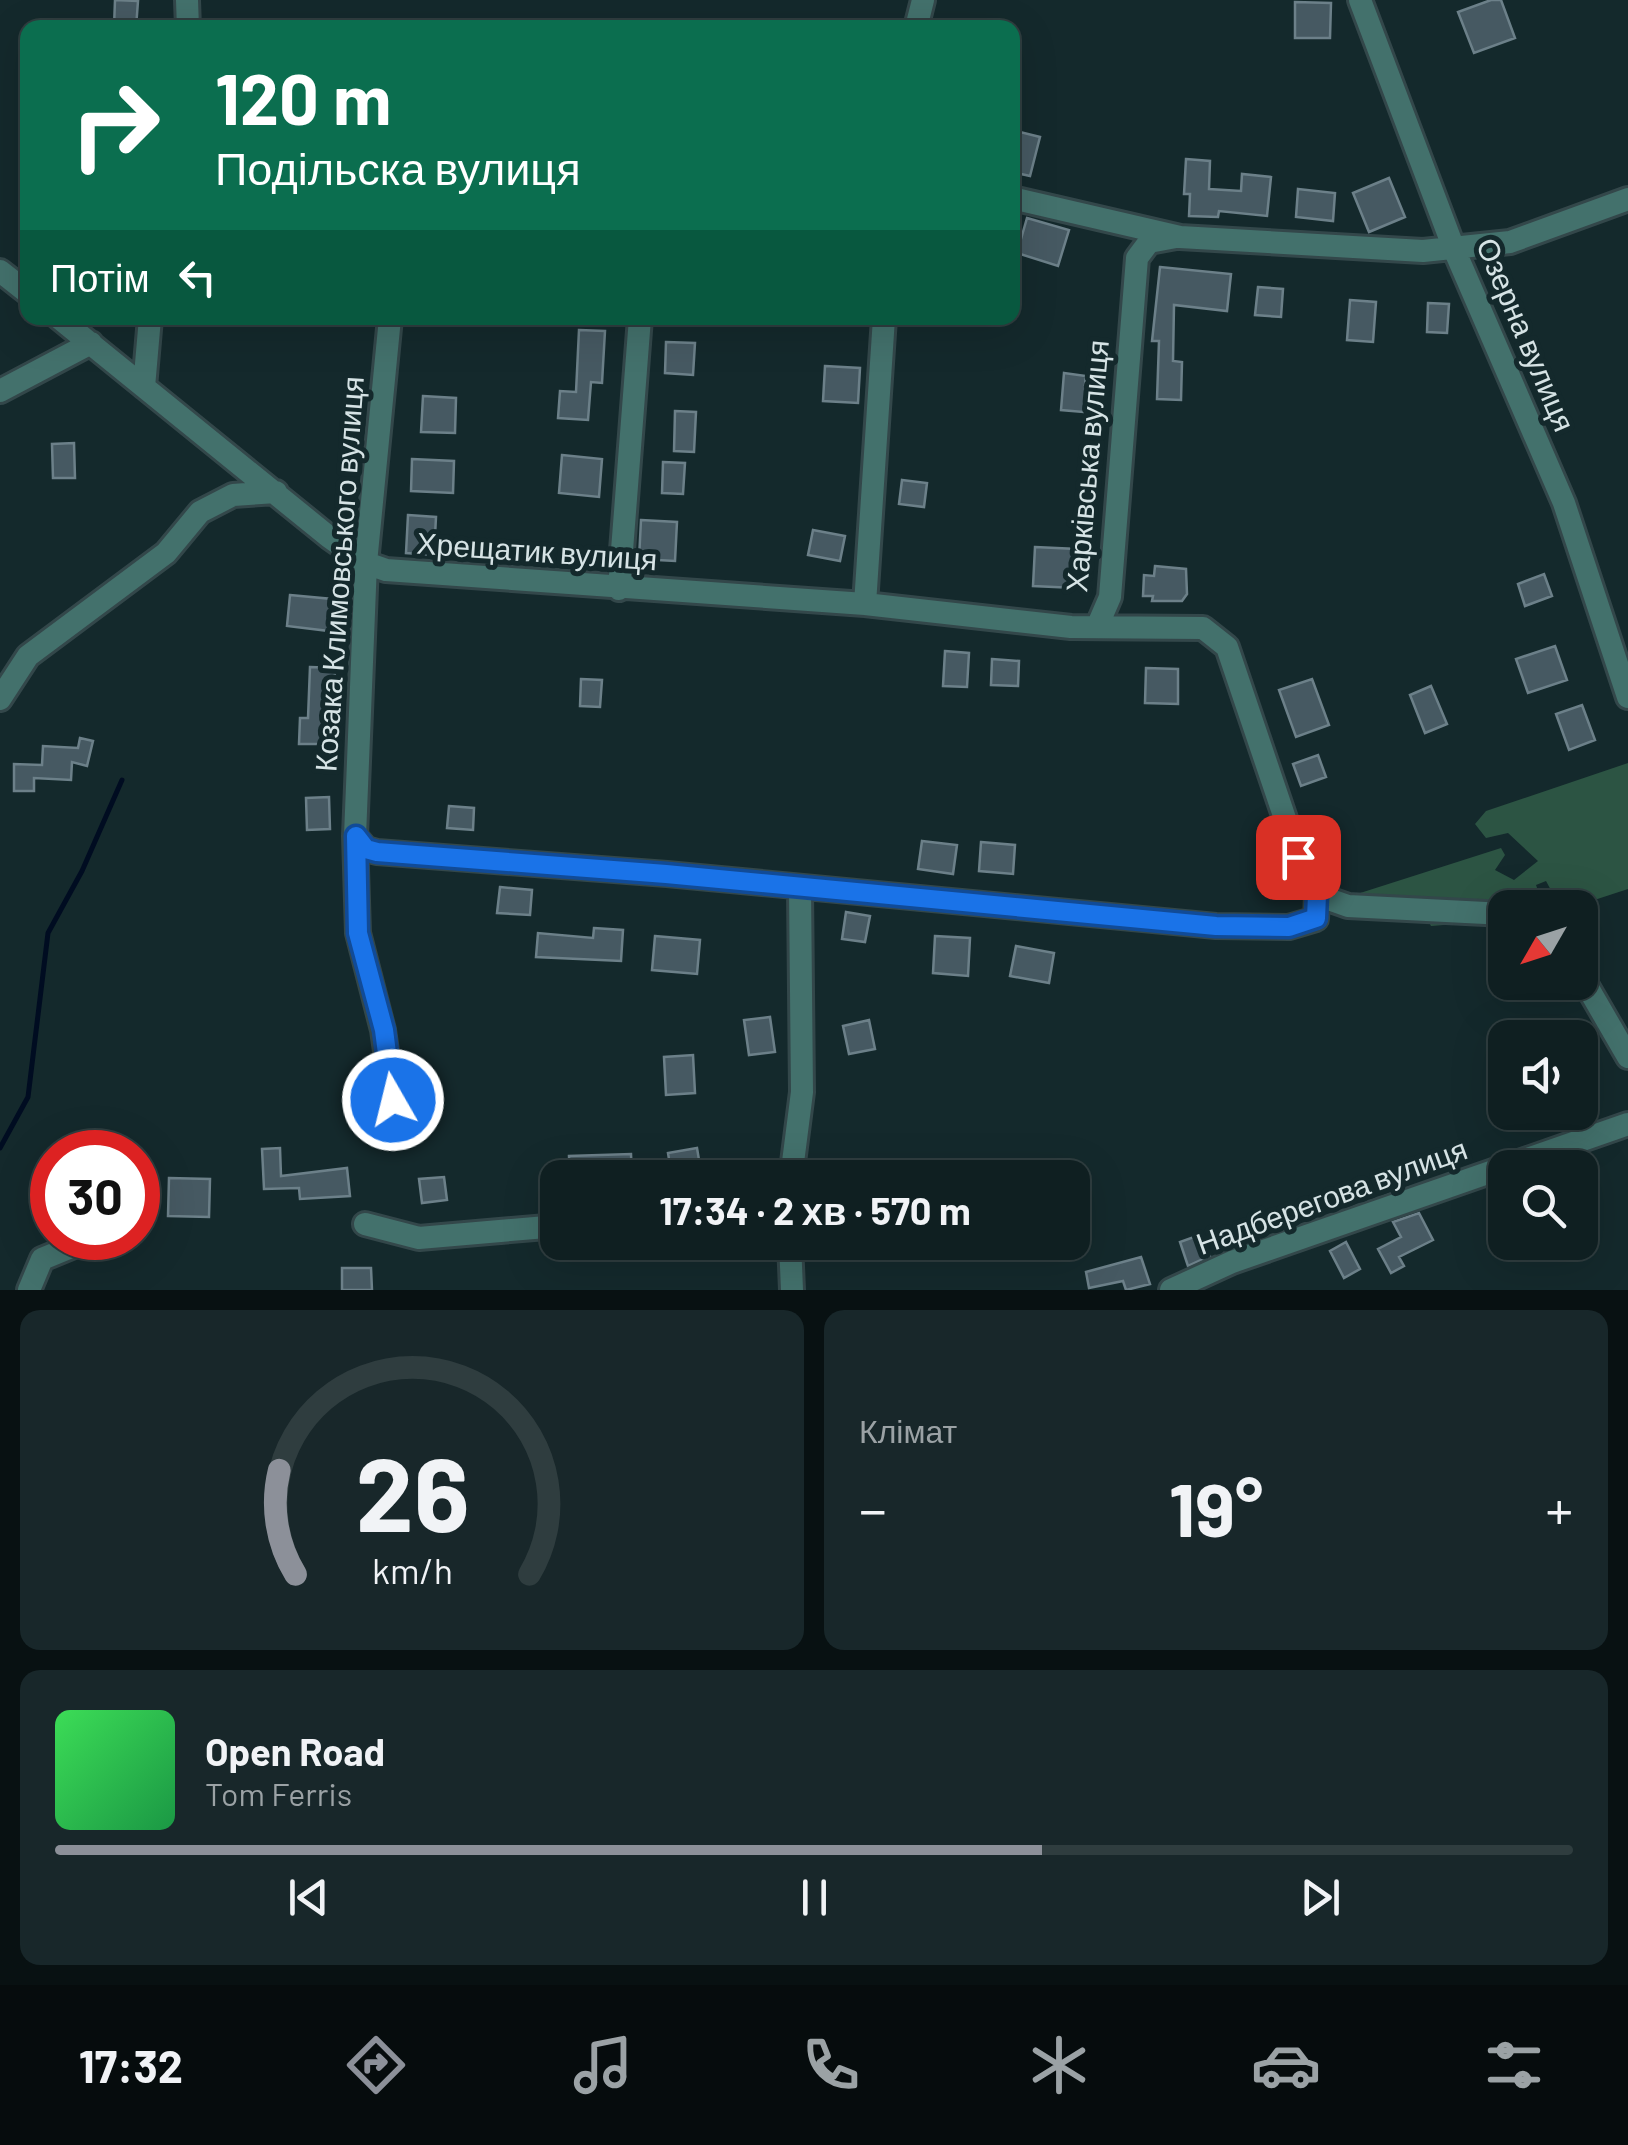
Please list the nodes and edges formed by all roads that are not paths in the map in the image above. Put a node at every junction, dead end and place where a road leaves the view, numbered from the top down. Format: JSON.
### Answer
{"nodes":[{"id":1,"x":1360,"y":0,"type":"edge"},
{"id":2,"x":1628,"y":199,"type":"edge"},
{"id":3,"x":1020,"y":200,"type":"edge"},
{"id":4,"x":1180,"y":237,"type":"junction"},
{"id":5,"x":1454,"y":249,"type":"junction"},
{"id":6,"x":68,"y":325,"type":"edge"},
{"id":7,"x":149,"y":325,"type":"edge"},
{"id":8,"x":389,"y":325,"type":"edge"},
{"id":9,"x":639,"y":325,"type":"edge"},
{"id":10,"x":884,"y":325,"type":"edge"},
{"id":11,"x":91,"y":343,"type":"junction"},
{"id":12,"x":144,"y":387,"type":"junction"},
{"id":13,"x":0,"y":391,"type":"edge"},
{"id":14,"x":276,"y":492,"type":"junction"},
{"id":15,"x":366,"y":562,"type":"junction"},
{"id":16,"x":619,"y":588,"type":"junction"},
{"id":17,"x":865,"y":604,"type":"junction"},
{"id":18,"x":1097,"y":627,"type":"junction"},
{"id":19,"x":1628,"y":697,"type":"edge"},
{"id":20,"x":0,"y":699,"type":"edge"},
{"id":21,"x":356,"y":836,"type":"junction"},
{"id":22,"x":800,"y":888,"type":"junction"},
{"id":23,"x":1317,"y":895,"type":"junction"},
{"id":24,"x":1488,"y":913,"type":"edge"},
{"id":25,"x":1598,"y":998,"type":"edge"},
{"id":26,"x":1618,"y":1025,"type":"edge"},
{"id":27,"x":1628,"y":1057,"type":"edge"},
{"id":28,"x":1628,"y":1124,"type":"edge"},
{"id":29,"x":398,"y":1134,"type":"dead end"},
{"id":30,"x":789,"y":1160,"type":"edge"},
{"id":31,"x":365,"y":1224,"type":"dead end"},
{"id":32,"x":540,"y":1228,"type":"edge"},
{"id":33,"x":42,"y":1260,"type":"edge"},
{"id":34,"x":791,"y":1260,"type":"edge"},
{"id":35,"x":29,"y":1290,"type":"edge"},
{"id":36,"x":792,"y":1290,"type":"edge"},
{"id":37,"x":1171,"y":1290,"type":"edge"}],
"edges":[{"from":1,"to":5,"type":"street","name":"Озерна вулиця"},
{"from":2,"to":5,"type":"street"},
{"from":3,"to":4,"type":"street"},
{"from":4,"to":5,"type":"street"},
{"from":4,"to":18,"type":"street","name":"Харківська вулиця"},
{"from":5,"to":19,"type":"street","name":"Озерна вулиця"},
{"from":6,"to":11,"type":"street","name":"Хрещатик вулиця"},
{"from":7,"to":12,"type":"street"},
{"from":8,"to":15,"type":"street","name":"Козака Климовського вулиця"},
{"from":9,"to":16,"type":"street"},
{"from":10,"to":17,"type":"street"},
{"from":11,"to":12,"type":"street","name":"Хрещатик вулиця"},
{"from":11,"to":13,"type":"street"},
{"from":12,"to":14,"type":"street","name":"Хрещатик вулиця"},
{"from":14,"to":15,"type":"street","name":"Хрещатик вулиця"},
{"from":14,"to":20,"type":"street"},
{"from":15,"to":16,"type":"street","name":"Хрещатик вулиця"},
{"from":15,"to":21,"type":"street","name":"Козака Климовського вулиця"},
{"from":16,"to":17,"type":"street","name":"Хрещатик вулиця"},
{"from":17,"to":18,"type":"street","name":"Хрещатик вулиця"},
{"from":18,"to":23,"type":"street","name":"Харківська вулиця"},
{"from":21,"to":22,"type":"street"},
{"from":21,"to":29,"type":"street","name":"Козака Климовського вулиця"},
{"from":22,"to":23,"type":"street"},
{"from":22,"to":30,"type":"street"},
{"from":23,"to":24,"type":"street"},
{"from":25,"to":26,"type":"street"},
{"from":26,"to":27,"type":"street"},
{"from":28,"to":37,"type":"street","name":"Надберегова вулиця"},
{"from":31,"to":32,"type":"street"},
{"from":33,"to":35,"type":"street"},
{"from":34,"to":36,"type":"street"}]}
